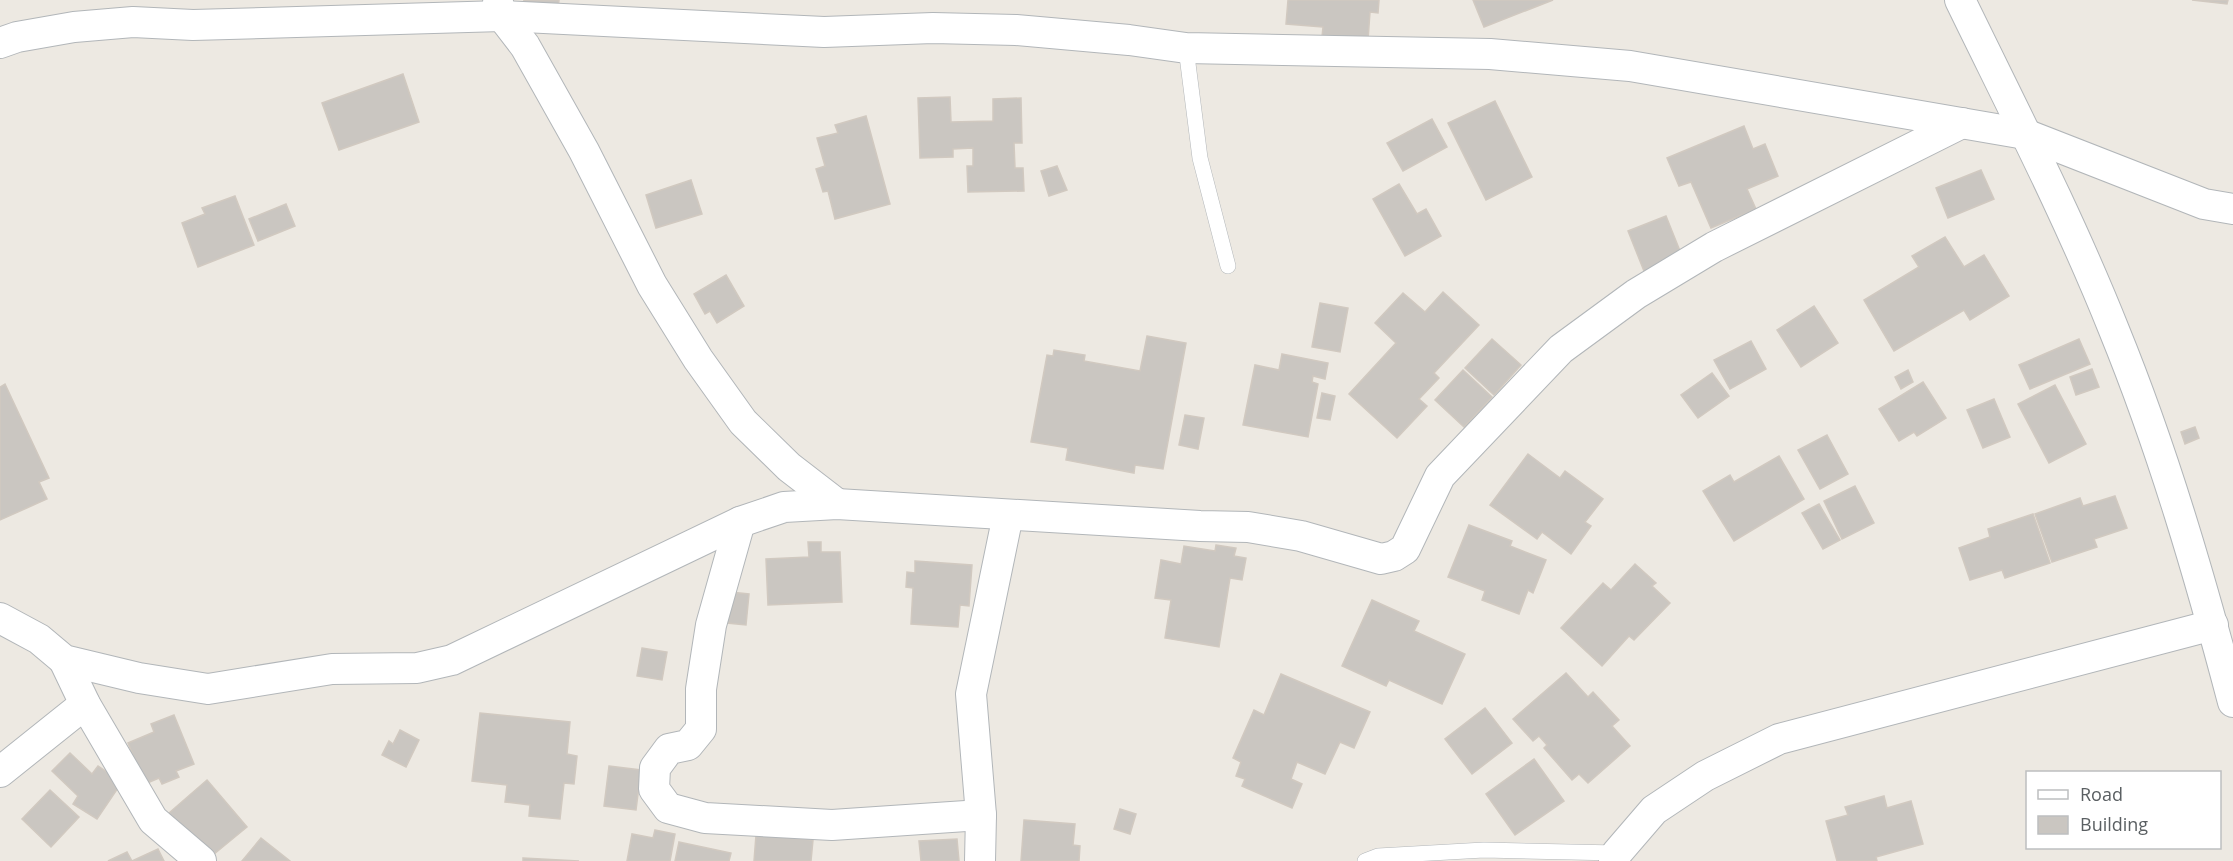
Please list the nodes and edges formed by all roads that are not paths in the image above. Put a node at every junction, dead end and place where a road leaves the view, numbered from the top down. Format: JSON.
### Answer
{"nodes":[{"id":1,"x":1960,"y":0,"type":"edge"},
{"id":2,"x":500,"y":8,"type":"edge"},
{"id":3,"x":130,"y":11,"type":"edge"},
{"id":4,"x":0,"y":43,"type":"edge"},
{"id":5,"x":1186,"y":48,"type":"junction"},
{"id":6,"x":1962,"y":123,"type":"junction"},
{"id":7,"x":2025,"y":134,"type":"junction"},
{"id":8,"x":2233,"y":209,"type":"edge"},
{"id":9,"x":1228,"y":266,"type":"dead end"},
{"id":10,"x":837,"y":504,"type":"junction"},
{"id":11,"x":1008,"y":515,"type":"junction"},
{"id":12,"x":740,"y":522,"type":"junction"},
{"id":13,"x":0,"y":618,"type":"edge"},
{"id":14,"x":2213,"y":625,"type":"junction"},
{"id":15,"x":64,"y":660,"type":"junction"},
{"id":16,"x":2233,"y":702,"type":"edge"},
{"id":17,"x":85,"y":704,"type":"junction"},
{"id":18,"x":0,"y":772,"type":"edge"},
{"id":19,"x":981,"y":815,"type":"junction"},
{"id":20,"x":1615,"y":857,"type":"edge"},
{"id":21,"x":201,"y":861,"type":"edge"},
{"id":22,"x":980,"y":861,"type":"edge"},
{"id":23,"x":1365,"y":861,"type":"edge"}],
"edges":[{"from":1,"to":7,"type":"street"},
{"from":2,"to":3,"type":"street"},
{"from":2,"to":5,"type":"street"},
{"from":2,"to":10,"type":"street"},
{"from":3,"to":4,"type":"street"},
{"from":5,"to":6,"type":"street"},
{"from":5,"to":9,"type":"lane"},
{"from":6,"to":7,"type":"street"},
{"from":6,"to":11,"type":"street"},
{"from":7,"to":8,"type":"street"},
{"from":7,"to":14,"type":"street"},
{"from":10,"to":11,"type":"street"},
{"from":10,"to":12,"type":"street"},
{"from":11,"to":19,"type":"street"},
{"from":12,"to":15,"type":"street"},
{"from":12,"to":19,"type":"street"},
{"from":13,"to":15,"type":"street"},
{"from":14,"to":16,"type":"street"},
{"from":14,"to":20,"type":"street"},
{"from":15,"to":17,"type":"street"},
{"from":17,"to":18,"type":"street"},
{"from":17,"to":21,"type":"street"},
{"from":19,"to":22,"type":"street"},
{"from":20,"to":23,"type":"lane"}]}
